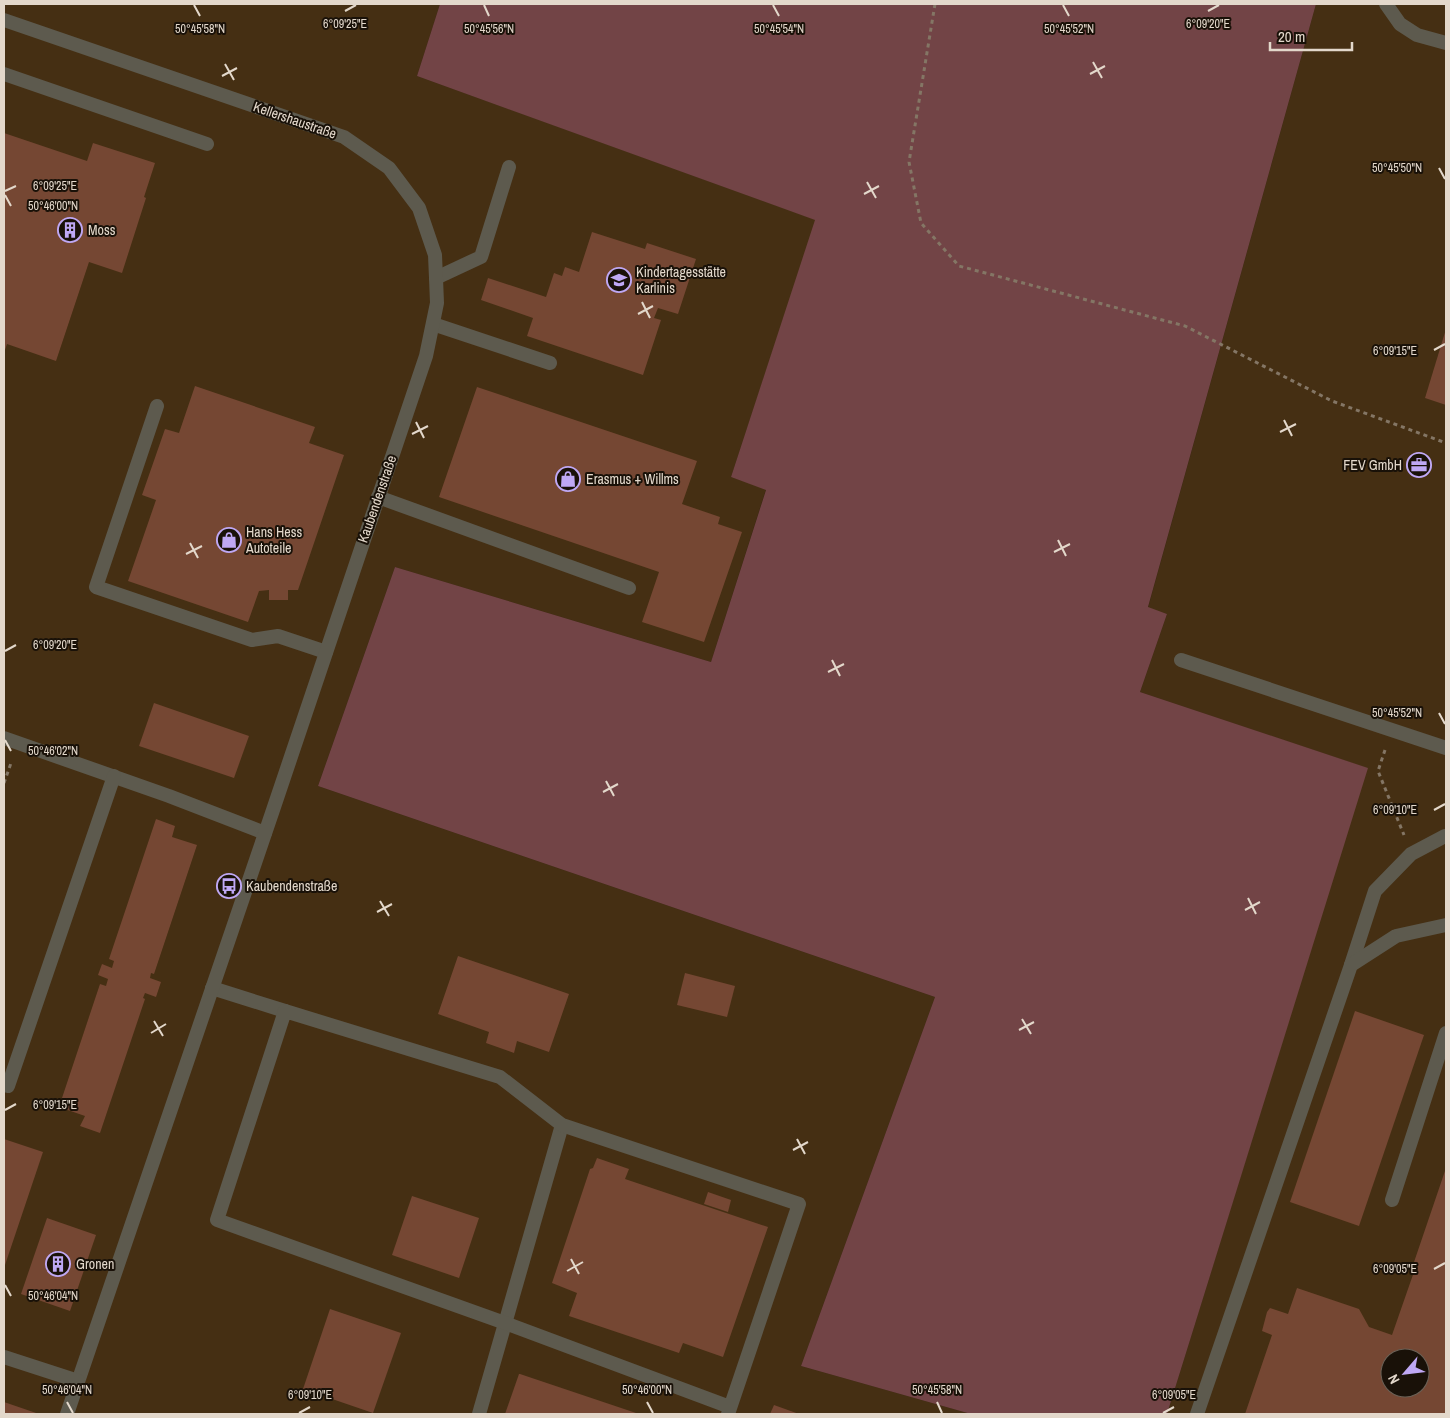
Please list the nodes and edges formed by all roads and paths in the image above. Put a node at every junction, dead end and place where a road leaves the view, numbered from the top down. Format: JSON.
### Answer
{"nodes":[{"id":1,"x":935,"y":4,"type":"edge"},
{"id":2,"x":1386,"y":4,"type":"edge"},
{"id":3,"x":4,"y":20,"type":"edge"},
{"id":4,"x":1446,"y":43,"type":"edge"},
{"id":5,"x":4,"y":74,"type":"edge"},
{"id":6,"x":207,"y":144,"type":"dead end"},
{"id":7,"x":509,"y":167,"type":"dead end"},
{"id":8,"x":436,"y":278,"type":"junction"},
{"id":9,"x":433,"y":324,"type":"junction"},
{"id":10,"x":426,"y":356,"type":"joint"},
{"id":11,"x":550,"y":363,"type":"dead end"},
{"id":12,"x":157,"y":406,"type":"dead end"},
{"id":13,"x":1446,"y":443,"type":"edge"},
{"id":14,"x":378,"y":497,"type":"junction"},
{"id":15,"x":629,"y":588,"type":"dead end"},
{"id":16,"x":326,"y":652,"type":"junction"},
{"id":17,"x":1180,"y":660,"type":"dead end"},
{"id":18,"x":1392,"y":730,"type":"junction"},
{"id":19,"x":4,"y":738,"type":"edge"},
{"id":20,"x":1446,"y":748,"type":"edge"},
{"id":21,"x":114,"y":776,"type":"junction"},
{"id":22,"x":265,"y":833,"type":"junction"},
{"id":23,"x":1445,"y":836,"type":"edge"},
{"id":24,"x":1412,"y":854,"type":"junction"},
{"id":25,"x":1446,"y":925,"type":"edge"},
{"id":26,"x":1351,"y":965,"type":"junction"},
{"id":27,"x":212,"y":988,"type":"junction"},
{"id":28,"x":285,"y":1011,"type":"junction"},
{"id":29,"x":1446,"y":1033,"type":"edge"},
{"id":30,"x":4,"y":1085,"type":"edge"},
{"id":31,"x":562,"y":1125,"type":"junction"},
{"id":32,"x":1392,"y":1200,"type":"dead end"},
{"id":33,"x":505,"y":1323,"type":"junction"},
{"id":34,"x":4,"y":1357,"type":"edge"},
{"id":35,"x":78,"y":1381,"type":"junction"},
{"id":36,"x":729,"y":1411,"type":"edge"},
{"id":37,"x":68,"y":1414,"type":"edge"},
{"id":38,"x":478,"y":1414,"type":"edge"},
{"id":39,"x":1197,"y":1414,"type":"edge"}],
"edges":[{"from":1,"to":13,"type":"path"},
{"from":2,"to":4,"type":"street"},
{"from":3,"to":8,"type":"street","name":"Kellershaustraße"},
{"from":5,"to":6,"type":"street"},
{"from":7,"to":8,"type":"street"},
{"from":8,"to":9,"type":"street","name":"Kellershaustraße"},
{"from":9,"to":10,"type":"street","name":"Kellershaustraße"},
{"from":9,"to":11,"type":"street"},
{"from":10,"to":14,"type":"street","name":"Kaubendenstraße"},
{"from":12,"to":16,"type":"street"},
{"from":14,"to":15,"type":"street"},
{"from":14,"to":16,"type":"street","name":"Kaubendenstraße"},
{"from":16,"to":22,"type":"street","name":"Kaubendenstraße"},
{"from":17,"to":18,"type":"street"},
{"from":18,"to":20,"type":"street"},
{"from":18,"to":24,"type":"path"},
{"from":19,"to":21,"type":"street"},
{"from":21,"to":22,"type":"street"},
{"from":21,"to":30,"type":"street"},
{"from":22,"to":27,"type":"street","name":"Kaubendenstraße"},
{"from":23,"to":24,"type":"street"},
{"from":24,"to":26,"type":"street"},
{"from":25,"to":26,"type":"street"},
{"from":26,"to":39,"type":"street"},
{"from":27,"to":28,"type":"street"},
{"from":27,"to":35,"type":"street","name":"Kaubendenstraße"},
{"from":28,"to":31,"type":"street"},
{"from":28,"to":33,"type":"street"},
{"from":29,"to":32,"type":"street"},
{"from":31,"to":33,"type":"street"},
{"from":31,"to":36,"type":"street"},
{"from":33,"to":36,"type":"street"},
{"from":33,"to":38,"type":"street"},
{"from":34,"to":35,"type":"street"},
{"from":35,"to":37,"type":"street","name":"Kaubendenstraße"}]}
